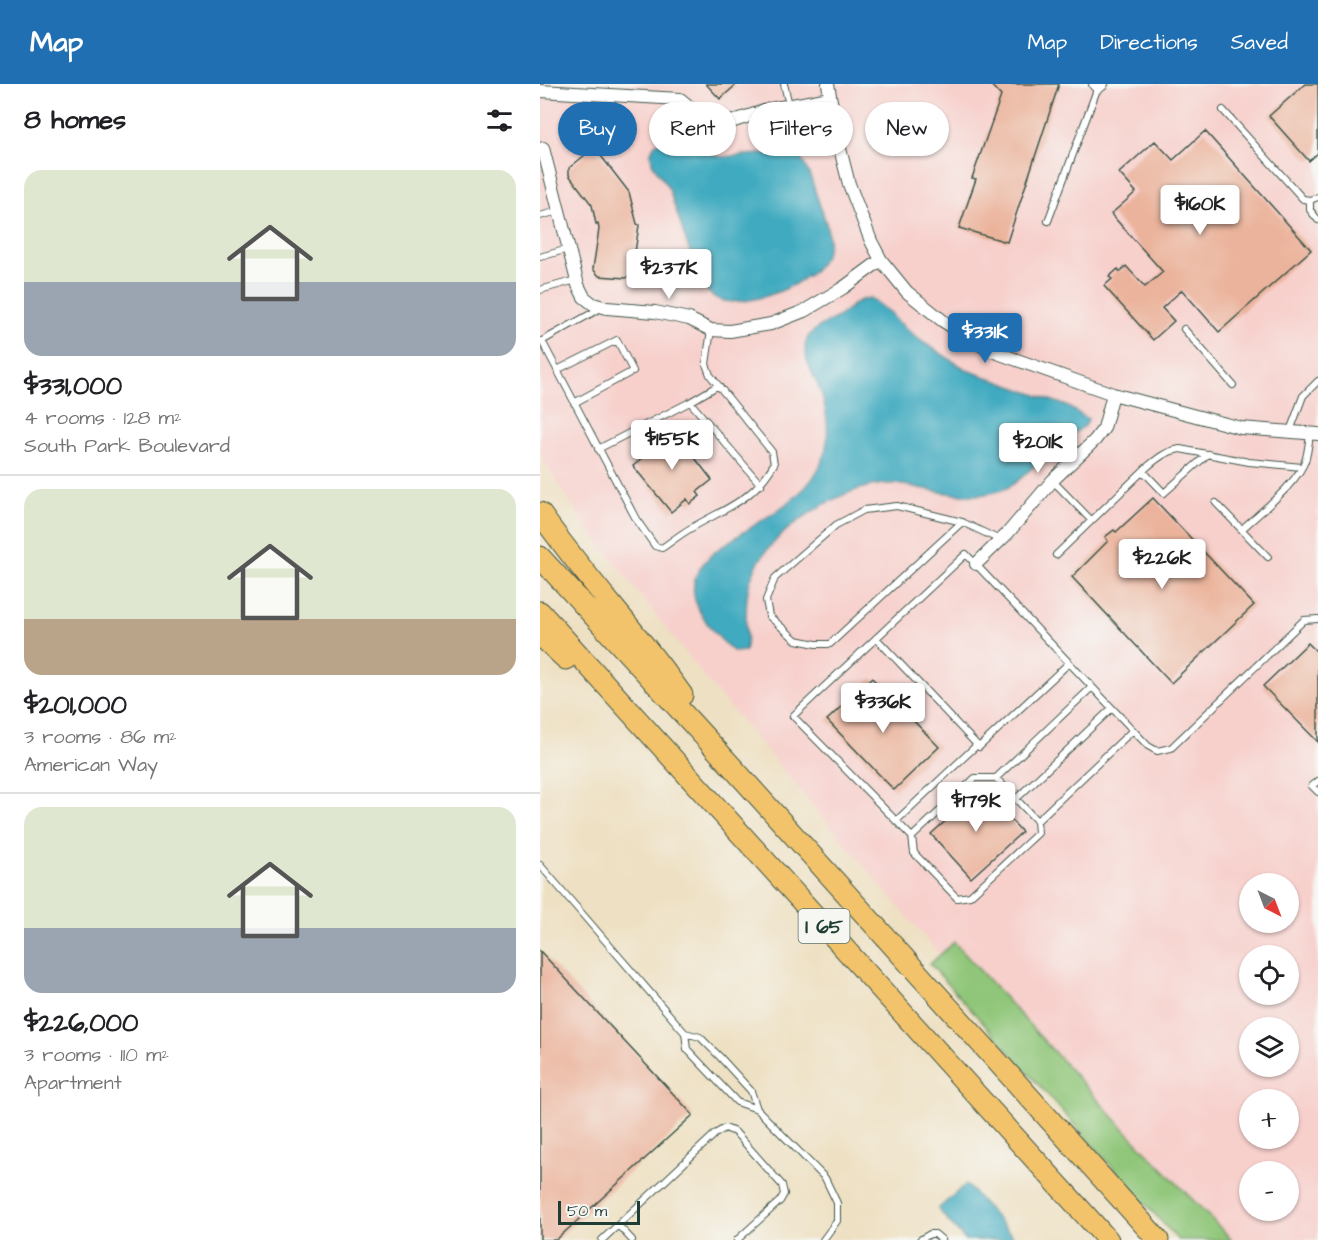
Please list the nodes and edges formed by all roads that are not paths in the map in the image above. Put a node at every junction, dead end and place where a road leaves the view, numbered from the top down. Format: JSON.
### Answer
{"nodes":[{"id":1,"x":784,"y":84,"type":"edge"},
{"id":2,"x":828,"y":84,"type":"edge"},
{"id":3,"x":1098,"y":85,"type":"edge"},
{"id":4,"x":540,"y":92,"type":"edge"},
{"id":5,"x":830,"y":98,"type":"junction"},
{"id":6,"x":788,"y":102,"type":"edge"},
{"id":7,"x":810,"y":102,"type":"edge"},
{"id":8,"x":1223,"y":110,"type":"dead end"},
{"id":9,"x":748,"y":116,"type":"edge"},
{"id":10,"x":542,"y":148,"type":"edge"},
{"id":11,"x":545,"y":179,"type":"edge"},
{"id":12,"x":1318,"y":197,"type":"edge"},
{"id":13,"x":1310,"y":200,"type":"junction"},
{"id":14,"x":558,"y":211,"type":"junction"},
{"id":15,"x":540,"y":216,"type":"edge"},
{"id":16,"x":1318,"y":220,"type":"edge"},
{"id":17,"x":1048,"y":221,"type":"dead end"},
{"id":18,"x":568,"y":249,"type":"junction"},
{"id":19,"x":540,"y":257,"type":"edge"},
{"id":20,"x":881,"y":260,"type":"junction"},
{"id":21,"x":576,"y":280,"type":"junction"},
{"id":22,"x":540,"y":290,"type":"edge"},
{"id":23,"x":602,"y":307,"type":"junction"},
{"id":24,"x":1184,"y":329,"type":"dead end"},
{"id":25,"x":711,"y":330,"type":"junction"},
{"id":26,"x":557,"y":370,"type":"junction"},
{"id":27,"x":1318,"y":381,"type":"edge"},
{"id":28,"x":1233,"y":385,"type":"dead end"},
{"id":29,"x":717,"y":386,"type":"junction"},
{"id":30,"x":1113,"y":394,"type":"junction"},
{"id":31,"x":690,"y":402,"type":"junction"},
{"id":32,"x":574,"y":403,"type":"junction"},
{"id":33,"x":1290,"y":432,"type":"junction"},
{"id":34,"x":1314,"y":433,"type":"edge"},
{"id":35,"x":598,"y":449,"type":"junction"},
{"id":36,"x":1208,"y":454,"type":"junction"},
{"id":37,"x":1302,"y":467,"type":"junction"},
{"id":38,"x":1143,"y":471,"type":"junction"},
{"id":39,"x":1053,"y":480,"type":"junction"},
{"id":40,"x":761,"y":485,"type":"junction"},
{"id":41,"x":1216,"y":503,"type":"dead end"},
{"id":42,"x":540,"y":513,"type":"edge"},
{"id":43,"x":1091,"y":520,"type":"junction"},
{"id":44,"x":962,"y":522,"type":"junction"},
{"id":45,"x":1242,"y":529,"type":"junction"},
{"id":46,"x":1001,"y":540,"type":"junction"},
{"id":47,"x":1056,"y":555,"type":"dead end"},
{"id":48,"x":540,"y":557,"type":"edge"},
{"id":49,"x":1268,"y":557,"type":"dead end"},
{"id":50,"x":975,"y":564,"type":"junction"},
{"id":51,"x":540,"y":612,"type":"edge"},
{"id":52,"x":1318,"y":619,"type":"edge"},
{"id":53,"x":540,"y":635,"type":"edge"},
{"id":54,"x":876,"y":638,"type":"junction"},
{"id":55,"x":1069,"y":663,"type":"junction"},
{"id":56,"x":1092,"y":687,"type":"junction"},
{"id":57,"x":1112,"y":708,"type":"junction"},
{"id":58,"x":1133,"y":730,"type":"junction"},
{"id":59,"x":977,"y":745,"type":"junction"},
{"id":60,"x":672,"y":757,"type":"junction"},
{"id":61,"x":734,"y":769,"type":"junction"},
{"id":62,"x":996,"y":778,"type":"junction"},
{"id":63,"x":1318,"y":781,"type":"edge"},
{"id":64,"x":1318,"y":792,"type":"edge"},
{"id":65,"x":1016,"y":799,"type":"junction"},
{"id":66,"x":896,"y":821,"type":"junction"},
{"id":67,"x":1037,"y":821,"type":"junction"},
{"id":68,"x":912,"y":837,"type":"junction"},
{"id":69,"x":540,"y":865,"type":"edge"},
{"id":70,"x":685,"y":1033,"type":"junction"},
{"id":71,"x":757,"y":1109,"type":"junction"},
{"id":72,"x":618,"y":1225,"type":"junction"},
{"id":73,"x":602,"y":1240,"type":"edge"},
{"id":74,"x":632,"y":1240,"type":"edge"},
{"id":75,"x":737,"y":1240,"type":"edge"},
{"id":76,"x":823,"y":1240,"type":"edge"},
{"id":77,"x":920,"y":1240,"type":"edge"},
{"id":78,"x":942,"y":1240,"type":"edge"},
{"id":79,"x":1108,"y":1240,"type":"edge"},
{"id":80,"x":1158,"y":1240,"type":"edge"}],
"edges":[{"from":1,"to":6,"type":"lane"},
{"from":2,"to":5,"type":"street"},
{"from":3,"to":17,"type":"lane"},
{"from":4,"to":9,"type":"street"},
{"from":5,"to":7,"type":"street"},
{"from":5,"to":20,"type":"street"},
{"from":8,"to":13,"type":"lane"},
{"from":10,"to":11,"type":"street"},
{"from":11,"to":14,"type":"street"},
{"from":12,"to":13,"type":"lane"},
{"from":13,"to":16,"type":"lane"},
{"from":14,"to":15,"type":"lane"},
{"from":14,"to":18,"type":"street"},
{"from":18,"to":19,"type":"lane"},
{"from":18,"to":21,"type":"street"},
{"from":20,"to":25,"type":"street"},
{"from":20,"to":30,"type":"street"},
{"from":21,"to":22,"type":"lane"},
{"from":21,"to":23,"type":"street"},
{"from":23,"to":25,"type":"street"},
{"from":23,"to":26,"type":"lane"},
{"from":24,"to":28,"type":"lane"},
{"from":25,"to":29,"type":"lane"},
{"from":26,"to":32,"type":"lane"},
{"from":26,"to":32,"type":"lane"},
{"from":27,"to":33,"type":"lane"},
{"from":29,"to":31,"type":"lane"},
{"from":29,"to":40,"type":"lane"},
{"from":30,"to":33,"type":"street"},
{"from":30,"to":39,"type":"street"},
{"from":31,"to":35,"type":"lane"},
{"from":31,"to":40,"type":"lane"},
{"from":32,"to":35,"type":"lane"},
{"from":33,"to":34,"type":"street"},
{"from":34,"to":37,"type":"lane"},
{"from":35,"to":40,"type":"lane"},
{"from":36,"to":37,"type":"lane"},
{"from":36,"to":38,"type":"lane"},
{"from":36,"to":38,"type":"lane"},
{"from":37,"to":45,"type":"lane"},
{"from":38,"to":43,"type":"lane"},
{"from":39,"to":43,"type":"lane"},
{"from":39,"to":46,"type":"street"},
{"from":41,"to":45,"type":"lane"},
{"from":42,"to":61,"type":"highway"},
{"from":43,"to":47,"type":"lane"},
{"from":44,"to":44,"type":"lane"},
{"from":44,"to":46,"type":"lane"},
{"from":45,"to":49,"type":"lane"},
{"from":46,"to":50,"type":"street"},
{"from":48,"to":61,"type":"highway","number":"I 65"},
{"from":50,"to":54,"type":"lane"},
{"from":50,"to":55,"type":"lane"},
{"from":51,"to":60,"type":"highway","number":"I 65"},
{"from":52,"to":58,"type":"lane"},
{"from":53,"to":60,"type":"highway"},
{"from":54,"to":59,"type":"lane"},
{"from":54,"to":66,"type":"lane"},
{"from":55,"to":56,"type":"lane"},
{"from":55,"to":59,"type":"lane"},
{"from":56,"to":57,"type":"lane"},
{"from":56,"to":62,"type":"lane"},
{"from":57,"to":58,"type":"lane"},
{"from":57,"to":65,"type":"lane"},
{"from":58,"to":67,"type":"lane"},
{"from":59,"to":66,"type":"lane"},
{"from":60,"to":79,"type":"highway","number":"I 65"},
{"from":61,"to":80,"type":"highway","number":"I 65"},
{"from":62,"to":65,"type":"lane"},
{"from":62,"to":68,"type":"lane"},
{"from":63,"to":64,"type":"lane"},
{"from":65,"to":67,"type":"lane"},
{"from":66,"to":68,"type":"lane"},
{"from":67,"to":68,"type":"lane"},
{"from":69,"to":70,"type":"lane"},
{"from":70,"to":71,"type":"lane"},
{"from":70,"to":71,"type":"lane"},
{"from":71,"to":76,"type":"lane"},
{"from":72,"to":73,"type":"lane"},
{"from":72,"to":74,"type":"lane"},
{"from":72,"to":75,"type":"lane"},
{"from":77,"to":78,"type":"lane"}]}
